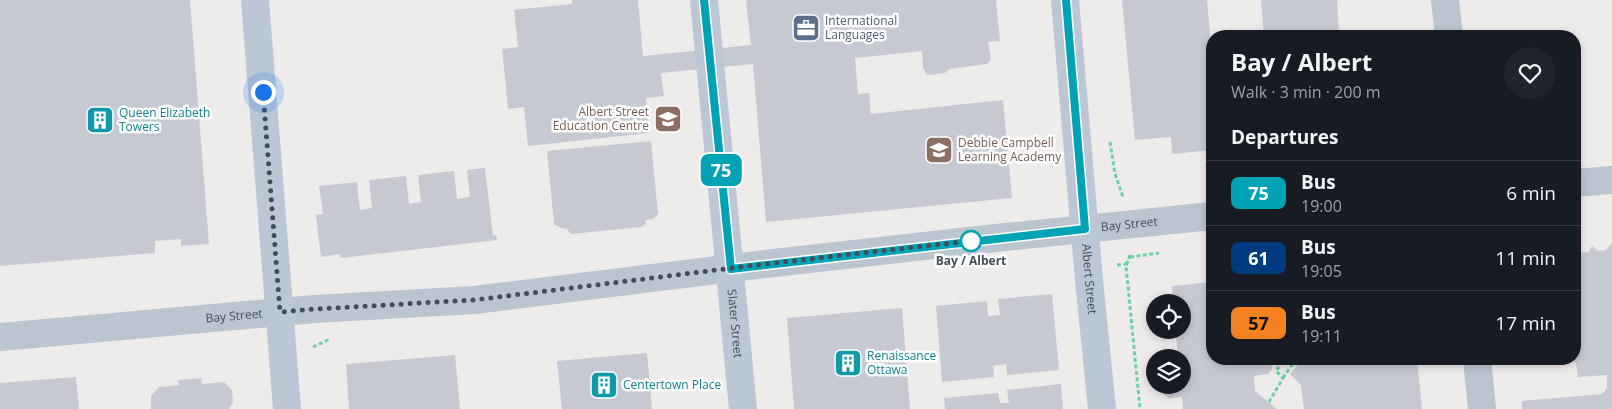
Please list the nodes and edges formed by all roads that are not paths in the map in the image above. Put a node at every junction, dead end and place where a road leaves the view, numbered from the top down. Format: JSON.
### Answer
{"nodes":[{"id":1,"x":256,"y":0,"type":"edge"},
{"id":2,"x":704,"y":0,"type":"edge"},
{"id":3,"x":1066,"y":0,"type":"edge"},
{"id":4,"x":1445,"y":0,"type":"edge"},
{"id":5,"x":1448,"y":30,"type":"edge"},
{"id":6,"x":1612,"y":180,"type":"edge"},
{"id":7,"x":1581,"y":183,"type":"edge"},
{"id":8,"x":1206,"y":217,"type":"edge"},
{"id":9,"x":1085,"y":229,"type":"junction"},
{"id":10,"x":731,"y":269,"type":"junction"},
{"id":11,"x":280,"y":312,"type":"junction"},
{"id":12,"x":0,"y":337,"type":"edge"},
{"id":13,"x":1478,"y":365,"type":"edge"},
{"id":14,"x":288,"y":409,"type":"edge"},
{"id":15,"x":744,"y":409,"type":"edge"},
{"id":16,"x":1102,"y":409,"type":"edge"},
{"id":17,"x":1482,"y":409,"type":"edge"}],
"edges":[{"from":1,"to":11,"type":"main road"},
{"from":2,"to":10,"type":"main road","name":"Slater Street"},
{"from":3,"to":9,"type":"main road","name":"Albert Street"},
{"from":4,"to":5,"type":"street"},
{"from":6,"to":7,"type":"street"},
{"from":8,"to":9,"type":"street","name":"Bay Street"},
{"from":9,"to":10,"type":"street","name":"Bay Street"},
{"from":9,"to":16,"type":"main road","name":"Albert Street"},
{"from":10,"to":11,"type":"street","name":"Bay Street"},
{"from":10,"to":15,"type":"main road","name":"Slater Street"},
{"from":11,"to":12,"type":"street","name":"Bay Street"},
{"from":11,"to":14,"type":"main road"},
{"from":13,"to":17,"type":"street"}]}
